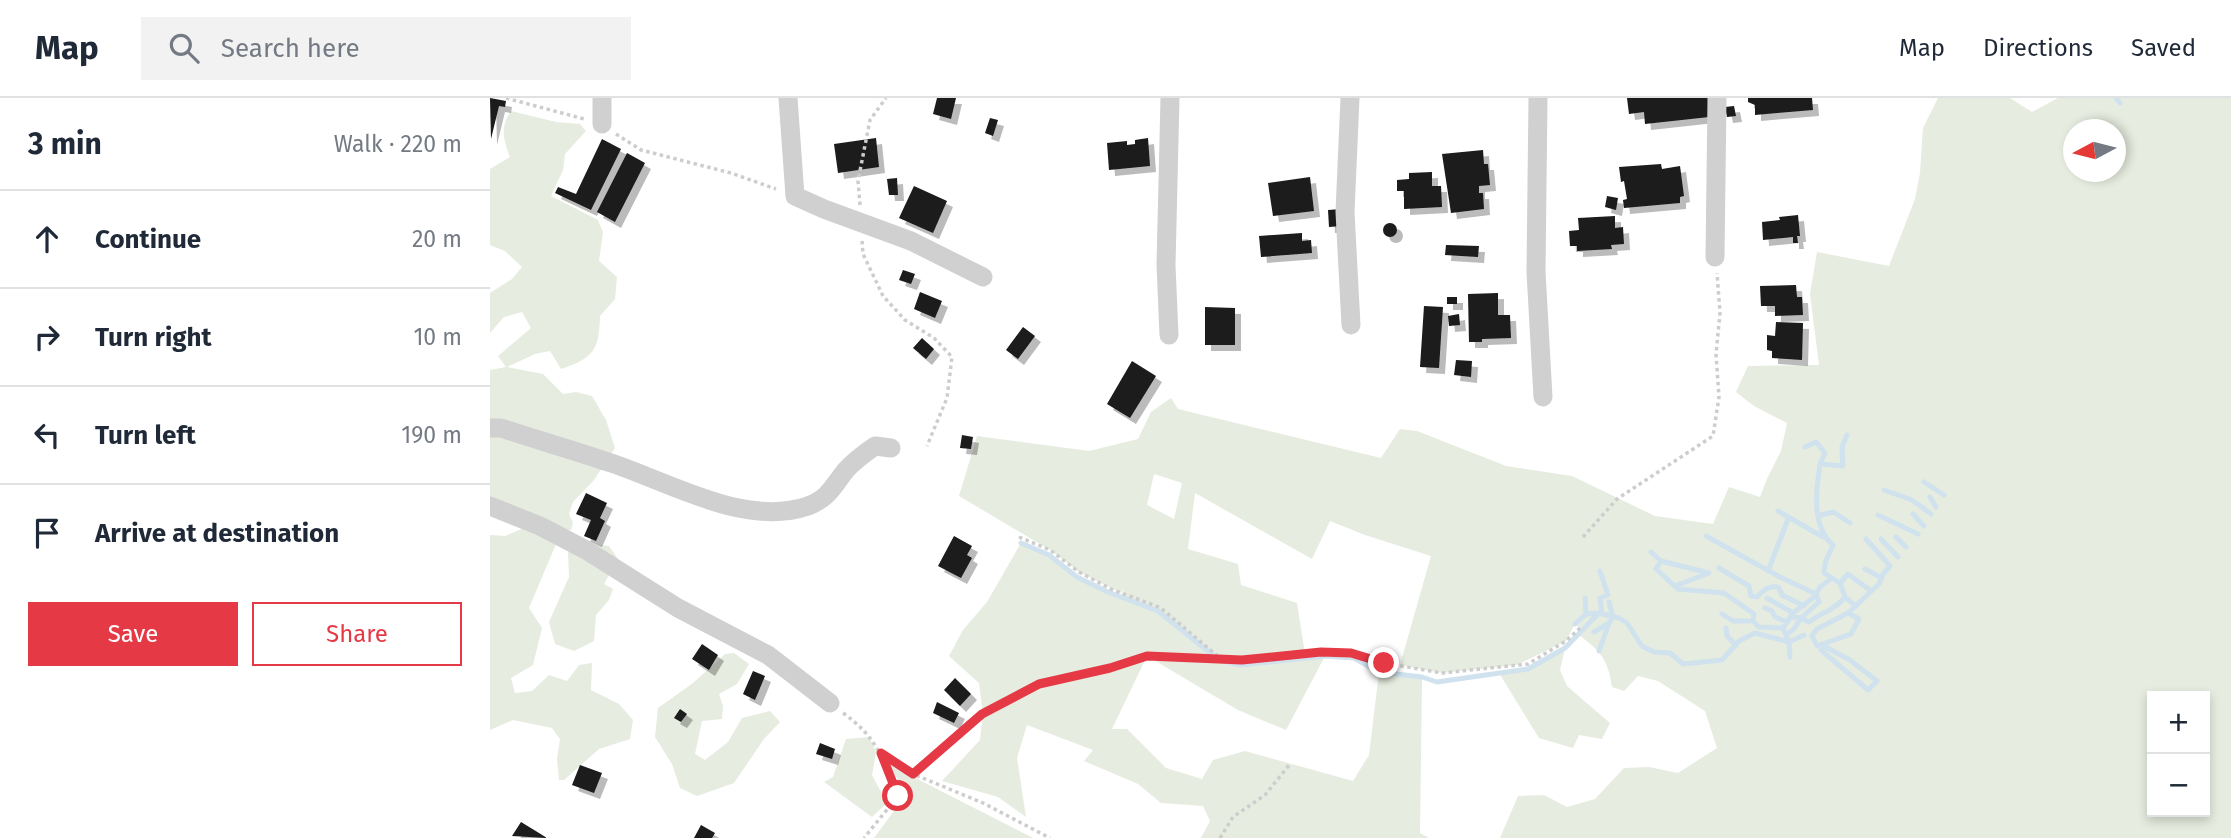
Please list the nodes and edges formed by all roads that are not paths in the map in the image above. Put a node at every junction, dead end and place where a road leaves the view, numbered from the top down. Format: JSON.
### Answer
{"nodes":[{"id":1,"x":602,"y":98,"type":"edge"},
{"id":2,"x":788,"y":98,"type":"edge"},
{"id":3,"x":1170,"y":98,"type":"edge"},
{"id":4,"x":1350,"y":98,"type":"edge"},
{"id":5,"x":1538,"y":98,"type":"edge"},
{"id":6,"x":1717,"y":98,"type":"edge"},
{"id":7,"x":602,"y":124,"type":"road end"},
{"id":8,"x":1715,"y":257,"type":"road end"},
{"id":9,"x":983,"y":277,"type":"dead end"},
{"id":10,"x":1351,"y":325,"type":"dead end"},
{"id":11,"x":1169,"y":335,"type":"dead end"},
{"id":12,"x":1542,"y":397,"type":"dead end"},
{"id":13,"x":490,"y":428,"type":"edge"},
{"id":14,"x":891,"y":448,"type":"dead end"},
{"id":15,"x":490,"y":506,"type":"edge"},
{"id":16,"x":830,"y":704,"type":"road end"}],
"edges":[{"from":1,"to":7,"type":"street"},
{"from":2,"to":9,"type":"street"},
{"from":3,"to":11,"type":"street"},
{"from":4,"to":10,"type":"street"},
{"from":5,"to":12,"type":"street"},
{"from":6,"to":8,"type":"street"},
{"from":13,"to":14,"type":"street"},
{"from":15,"to":16,"type":"street"}]}
